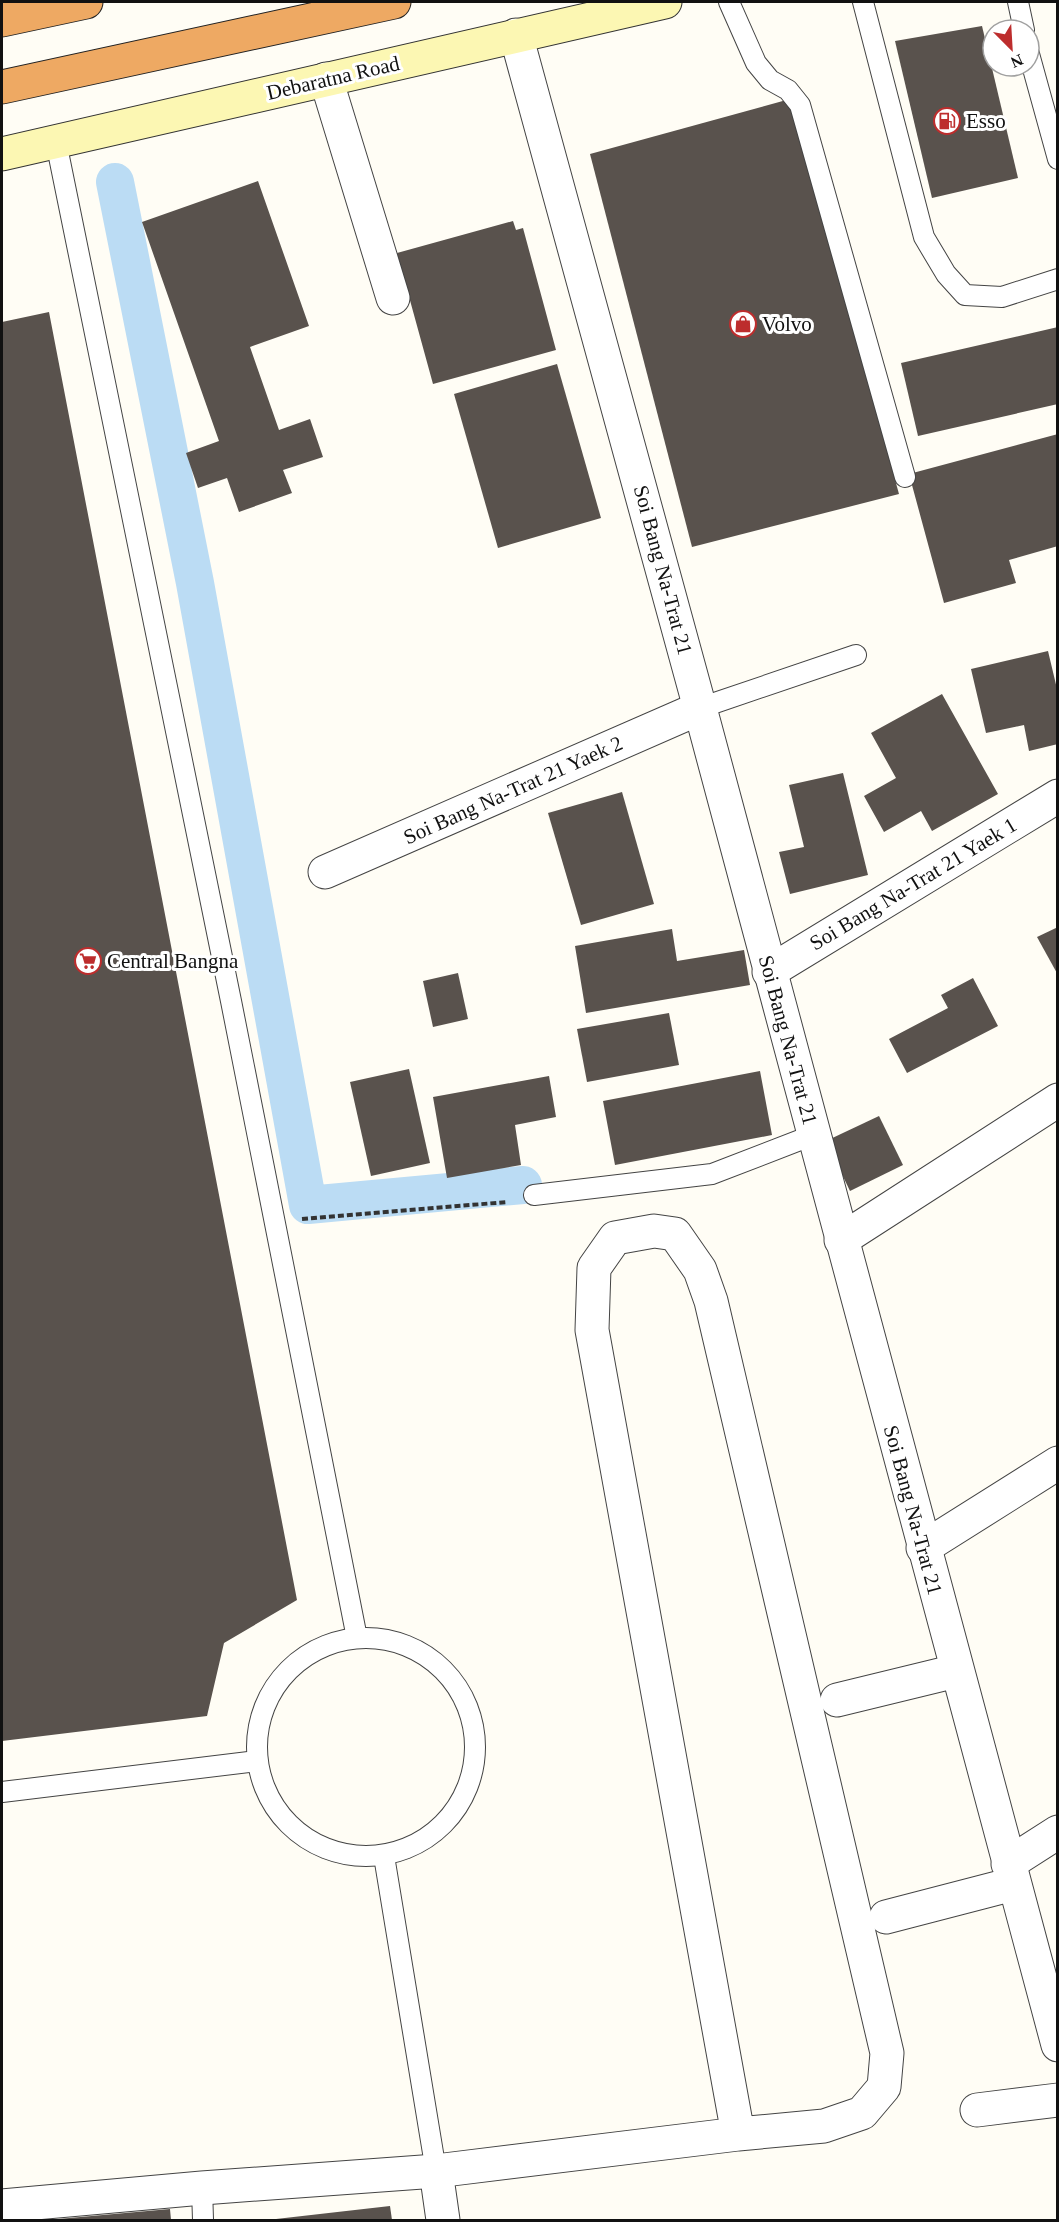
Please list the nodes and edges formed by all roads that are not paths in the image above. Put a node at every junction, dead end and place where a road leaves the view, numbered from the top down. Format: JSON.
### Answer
{"nodes":[{"id":1,"x":86,"y":2,"type":"edge"},
{"id":2,"x":394,"y":2,"type":"edge"},
{"id":3,"x":665,"y":2,"type":"edge"},
{"id":4,"x":729,"y":2,"type":"edge"},
{"id":5,"x":863,"y":2,"type":"edge"},
{"id":6,"x":1018,"y":2,"type":"edge"},
{"id":7,"x":1021,"y":18,"type":"edge"},
{"id":8,"x":2,"y":20,"type":"edge"},
{"id":9,"x":516,"y":35,"type":"junction"},
{"id":10,"x":1036,"y":78,"type":"edge"},
{"id":11,"x":326,"y":79,"type":"junction"},
{"id":12,"x":2,"y":87,"type":"edge"},
{"id":13,"x":56,"y":142,"type":"junction"},
{"id":14,"x":2,"y":154,"type":"edge"},
{"id":15,"x":1058,"y":159,"type":"edge"},
{"id":16,"x":1058,"y":279,"type":"edge"},
{"id":17,"x":393,"y":298,"type":"dead end"},
{"id":18,"x":905,"y":477,"type":"dead end"},
{"id":19,"x":856,"y":655,"type":"dead end"},
{"id":20,"x":700,"y":708,"type":"junction"},
{"id":21,"x":1058,"y":796,"type":"edge"},
{"id":22,"x":325,"y":872,"type":"dead end"},
{"id":23,"x":770,"y":972,"type":"junction"},
{"id":24,"x":1058,"y":1100,"type":"edge"},
{"id":25,"x":813,"y":1135,"type":"junction"},
{"id":26,"x":534,"y":1196,"type":"dead end"},
{"id":27,"x":842,"y":1240,"type":"junction"},
{"id":28,"x":1058,"y":1463,"type":"edge"},
{"id":29,"x":923,"y":1548,"type":"junction"},
{"id":30,"x":357,"y":1638,"type":"junction"},
{"id":31,"x":956,"y":1671,"type":"junction"},
{"id":32,"x":837,"y":1700,"type":"dead end"},
{"id":33,"x":257,"y":1761,"type":"junction"},
{"id":34,"x":2,"y":1792,"type":"edge"},
{"id":35,"x":1058,"y":1832,"type":"edge"},
{"id":36,"x":384,"y":1856,"type":"junction"},
{"id":37,"x":1010,"y":1874,"type":"junction"},
{"id":38,"x":886,"y":1917,"type":"dead end"},
{"id":39,"x":1058,"y":2045,"type":"edge"},
{"id":40,"x":1058,"y":2100,"type":"edge"},
{"id":41,"x":977,"y":2110,"type":"dead end"},
{"id":42,"x":738,"y":2134,"type":"junction"},
{"id":43,"x":436,"y":2170,"type":"junction"},
{"id":44,"x":202,"y":2188,"type":"junction"},
{"id":45,"x":2,"y":2206,"type":"edge"},
{"id":46,"x":203,"y":2220,"type":"edge"},
{"id":47,"x":443,"y":2220,"type":"edge"}],
"edges":[{"from":1,"to":8,"type":"highway"},
{"from":2,"to":12,"type":"highway"},
{"from":3,"to":9,"type":"main road","name":"Debaratna Road"},
{"from":4,"to":18,"type":"lane"},
{"from":5,"to":16,"type":"lane"},
{"from":6,"to":7,"type":"lane"},
{"from":9,"to":11,"type":"main road","name":"Debaratna Road"},
{"from":9,"to":20,"type":"street","name":"Soi Bang Na-Trat 21"},
{"from":10,"to":15,"type":"lane"},
{"from":11,"to":13,"type":"main road","name":"Debaratna Road"},
{"from":11,"to":17,"type":"street"},
{"from":13,"to":14,"type":"main road","name":"Debaratna Road"},
{"from":13,"to":30,"type":"lane"},
{"from":19,"to":20,"type":"lane"},
{"from":20,"to":22,"type":"street","name":"Soi Bang Na-Trat 21 Yaek 2"},
{"from":20,"to":23,"type":"street","name":"Soi Bang Na-Trat 21"},
{"from":21,"to":23,"type":"street","name":"Soi Bang Na-Trat 21 Yaek 1"},
{"from":23,"to":25,"type":"street","name":"Soi Bang Na-Trat 21"},
{"from":24,"to":27,"type":"street"},
{"from":25,"to":26,"type":"lane"},
{"from":25,"to":27,"type":"street","name":"Soi Bang Na-Trat 21"},
{"from":27,"to":29,"type":"street","name":"Soi Bang Na-Trat 21"},
{"from":28,"to":29,"type":"street"},
{"from":29,"to":31,"type":"street","name":"Soi Bang Na-Trat 21"},
{"from":30,"to":33,"type":"lane"},
{"from":30,"to":36,"type":"lane"},
{"from":31,"to":32,"type":"street"},
{"from":31,"to":37,"type":"street","name":"Soi Bang Na-Trat 21"},
{"from":33,"to":34,"type":"lane"},
{"from":33,"to":36,"type":"lane"},
{"from":35,"to":37,"type":"street"},
{"from":36,"to":43,"type":"lane"},
{"from":37,"to":38,"type":"street"},
{"from":37,"to":39,"type":"street","name":"Soi Bang Na-Trat 21"},
{"from":40,"to":41,"type":"street"},
{"from":42,"to":42,"type":"street"},
{"from":42,"to":43,"type":"street"},
{"from":43,"to":44,"type":"street"},
{"from":43,"to":47,"type":"street"},
{"from":44,"to":45,"type":"street"},
{"from":44,"to":46,"type":"lane"}]}
